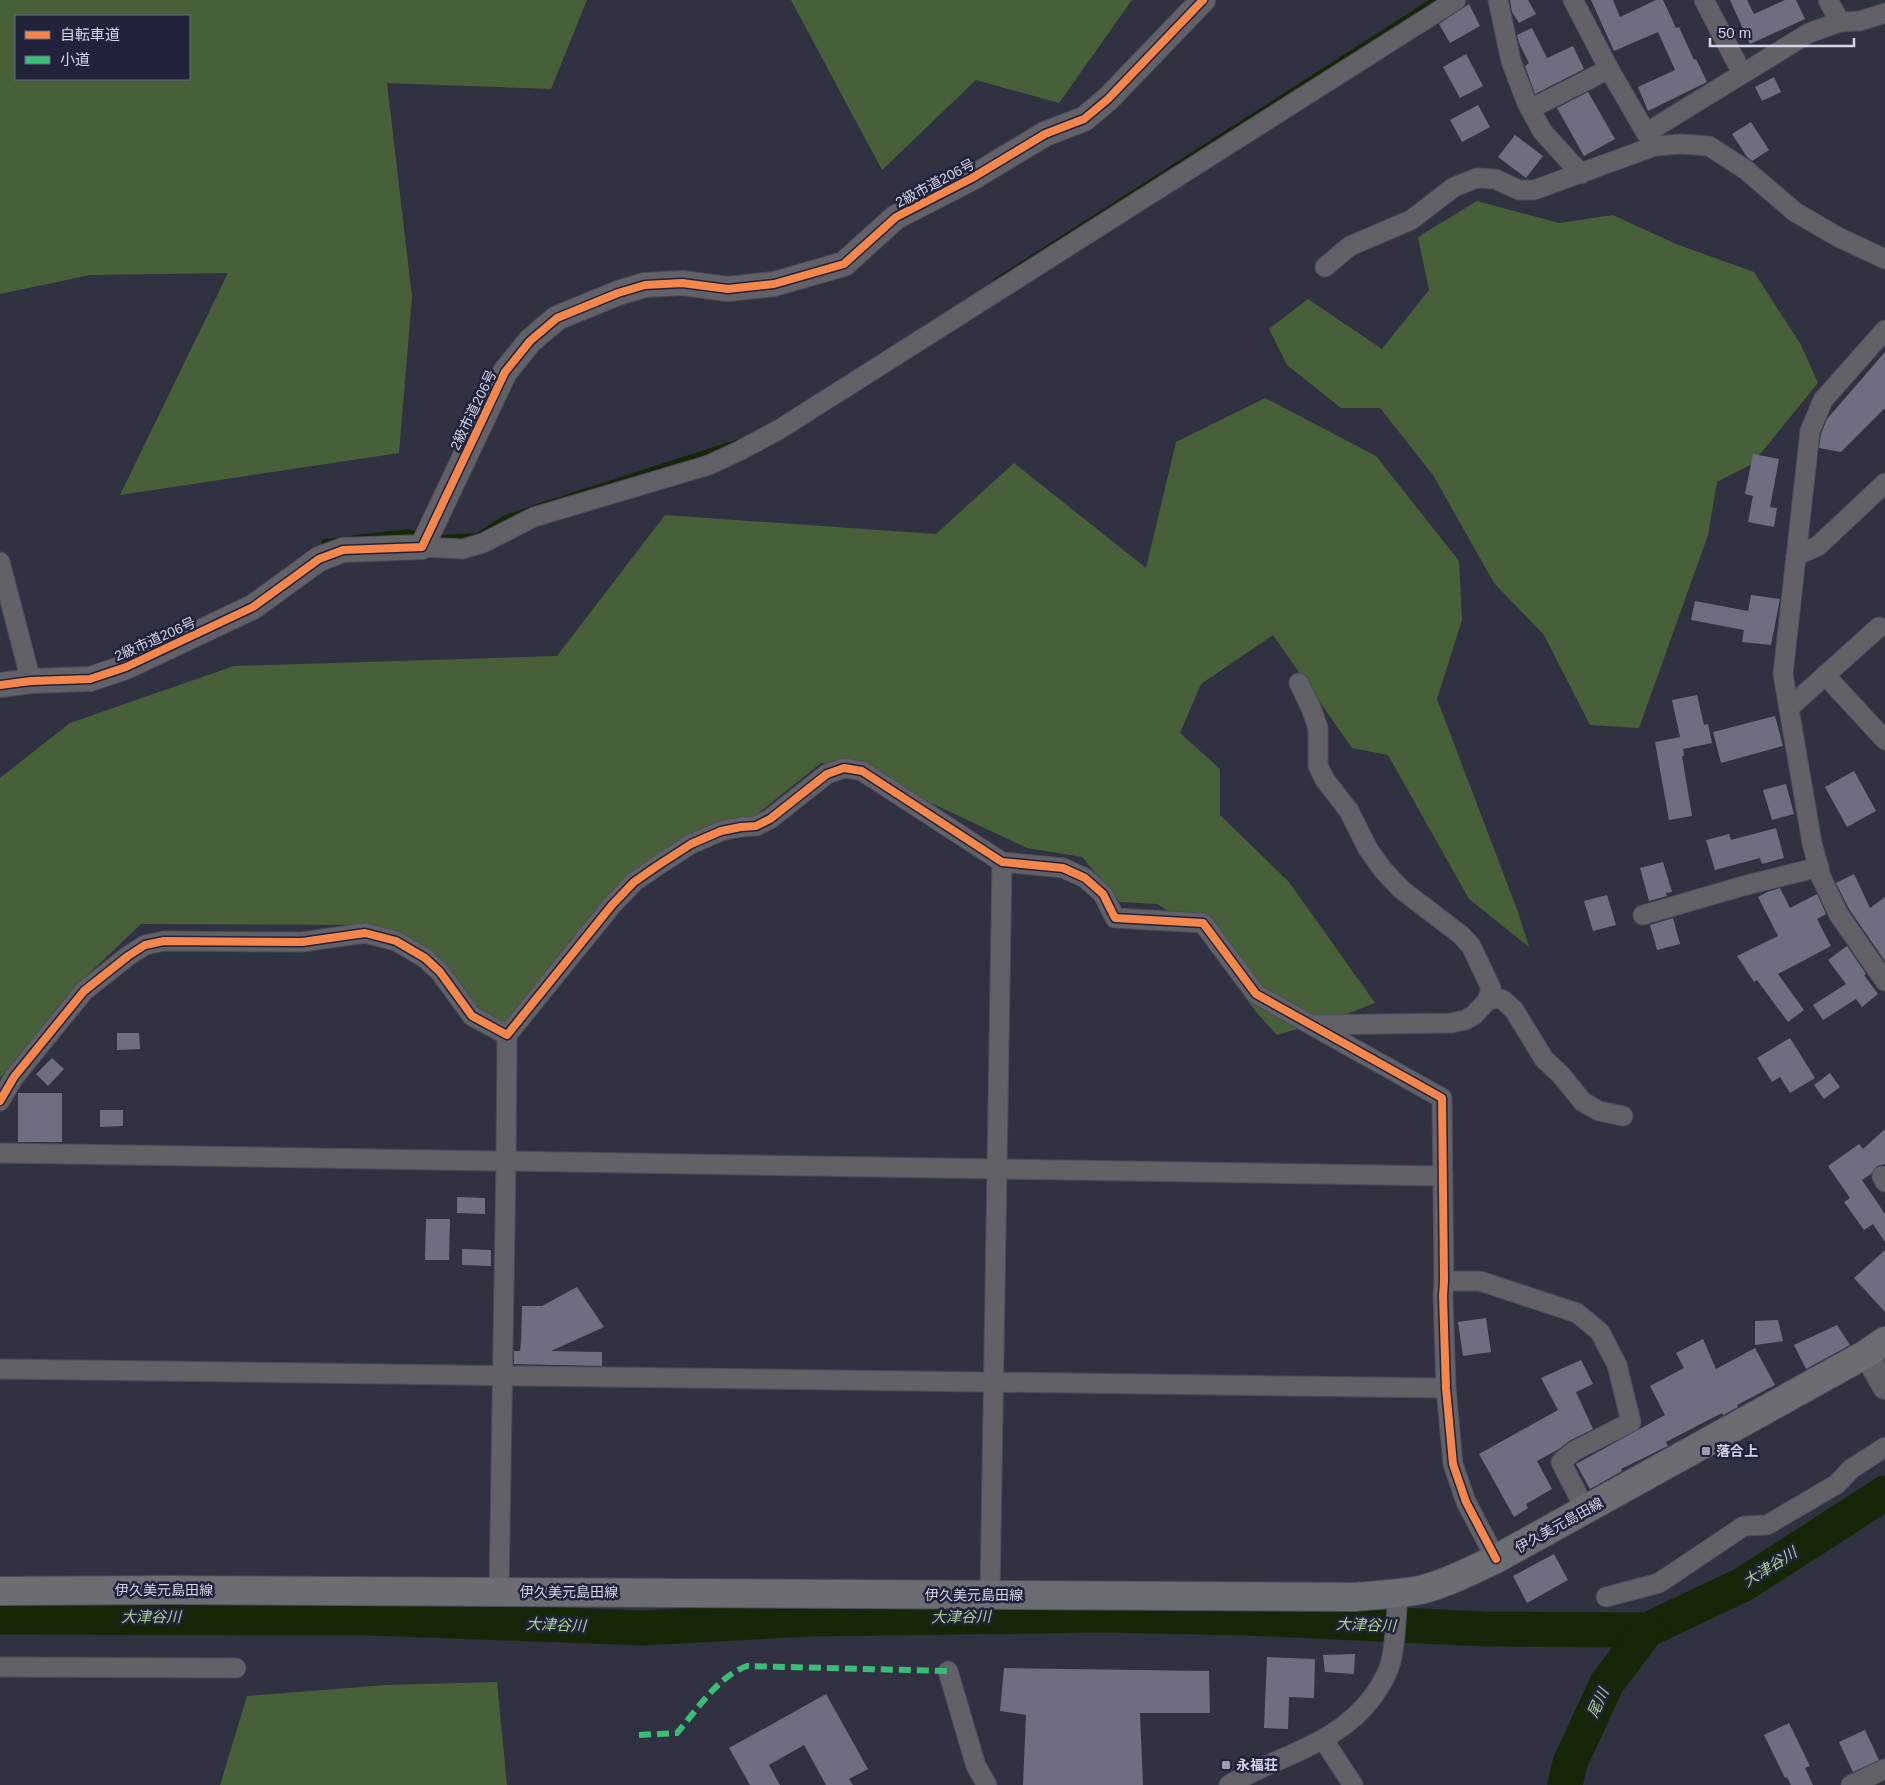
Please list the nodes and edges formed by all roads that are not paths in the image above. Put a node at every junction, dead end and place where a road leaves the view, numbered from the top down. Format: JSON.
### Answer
{"nodes":[{"id":1,"x":1203,"y":0,"type":"edge"},
{"id":2,"x":1456,"y":0,"type":"edge"},
{"id":3,"x":1498,"y":0,"type":"edge"},
{"id":4,"x":1572,"y":0,"type":"edge"},
{"id":5,"x":1704,"y":0,"type":"edge"},
{"id":6,"x":1828,"y":0,"type":"edge"},
{"id":7,"x":1885,"y":12,"type":"edge"},
{"id":8,"x":1840,"y":22,"type":"junction"},
{"id":9,"x":1609,"y":69,"type":"junction"},
{"id":10,"x":1742,"y":74,"type":"junction"},
{"id":11,"x":1530,"y":109,"type":"junction"},
{"id":12,"x":1650,"y":139,"type":"junction"},
{"id":13,"x":1582,"y":174,"type":"junction"},
{"id":14,"x":1885,"y":259,"type":"edge"},
{"id":15,"x":1325,"y":267,"type":"dead end"},
{"id":16,"x":1885,"y":330,"type":"edge"},
{"id":17,"x":1885,"y":484,"type":"edge"},
{"id":18,"x":422,"y":547,"type":"junction"},
{"id":19,"x":1796,"y":556,"type":"junction"},
{"id":20,"x":0,"y":562,"type":"edge"},
{"id":21,"x":1879,"y":627,"type":"dead end"},
{"id":22,"x":1825,"y":675,"type":"junction"},
{"id":23,"x":30,"y":681,"type":"junction"},
{"id":24,"x":1298,"y":683,"type":"dead end"},
{"id":25,"x":0,"y":685,"type":"edge"},
{"id":26,"x":1789,"y":708,"type":"junction"},
{"id":27,"x":1885,"y":740,"type":"edge"},
{"id":28,"x":1002,"y":862,"type":"junction"},
{"id":29,"x":1818,"y":867,"type":"junction"},
{"id":30,"x":1643,"y":915,"type":"dead end"},
{"id":31,"x":1883,"y":974,"type":"edge"},
{"id":32,"x":1488,"y":1001,"type":"junction"},
{"id":33,"x":1311,"y":1025,"type":"junction"},
{"id":34,"x":507,"y":1035,"type":"junction"},
{"id":35,"x":0,"y":1101,"type":"edge"},
{"id":36,"x":1623,"y":1116,"type":"dead end"},
{"id":37,"x":0,"y":1153,"type":"edge"},
{"id":38,"x":506,"y":1161,"type":"junction"},
{"id":39,"x":996,"y":1169,"type":"junction"},
{"id":40,"x":1443,"y":1176,"type":"junction"},
{"id":41,"x":1444,"y":1281,"type":"junction"},
{"id":42,"x":1875,"y":1347,"type":"edge"},
{"id":43,"x":0,"y":1369,"type":"edge"},
{"id":44,"x":502,"y":1376,"type":"junction"},
{"id":45,"x":993,"y":1382,"type":"junction"},
{"id":46,"x":1885,"y":1387,"type":"edge"},
{"id":47,"x":1446,"y":1388,"type":"junction"},
{"id":48,"x":1885,"y":1447,"type":"edge"},
{"id":49,"x":1586,"y":1511,"type":"junction"},
{"id":50,"x":1496,"y":1559,"type":"junction"},
{"id":51,"x":0,"y":1591,"type":"edge"},
{"id":52,"x":499,"y":1592,"type":"junction"},
{"id":53,"x":990,"y":1595,"type":"junction"},
{"id":54,"x":1606,"y":1597,"type":"dead end"},
{"id":55,"x":1397,"y":1602,"type":"junction"},
{"id":56,"x":0,"y":1667,"type":"edge"},
{"id":57,"x":236,"y":1668,"type":"dead end"},
{"id":58,"x":948,"y":1671,"type":"dead end"},
{"id":59,"x":1323,"y":1739,"type":"junction"},
{"id":60,"x":1885,"y":1769,"type":"edge"},
{"id":61,"x":987,"y":1785,"type":"edge"},
{"id":62,"x":1229,"y":1785,"type":"edge"},
{"id":63,"x":1352,"y":1785,"type":"edge"},
{"id":64,"x":1851,"y":1785,"type":"edge"}],
"edges":[{"from":1,"to":18,"type":"street","name":"2級市道206号"},
{"from":2,"to":18,"type":"street"},
{"from":3,"to":11,"type":"street"},
{"from":4,"to":9,"type":"street"},
{"from":5,"to":10,"type":"street"},
{"from":6,"to":8,"type":"street"},
{"from":7,"to":8,"type":"street"},
{"from":8,"to":10,"type":"street"},
{"from":9,"to":11,"type":"street"},
{"from":9,"to":12,"type":"street"},
{"from":10,"to":12,"type":"street"},
{"from":11,"to":13,"type":"street"},
{"from":12,"to":13,"type":"street"},
{"from":12,"to":14,"type":"street"},
{"from":13,"to":15,"type":"street"},
{"from":16,"to":19,"type":"street"},
{"from":17,"to":19,"type":"street"},
{"from":18,"to":23,"type":"street","name":"2級市道206号"},
{"from":19,"to":26,"type":"street"},
{"from":20,"to":23,"type":"street"},
{"from":21,"to":22,"type":"street"},
{"from":22,"to":26,"type":"street"},
{"from":22,"to":27,"type":"street"},
{"from":23,"to":25,"type":"street","name":"2級市道206号"},
{"from":24,"to":32,"type":"street"},
{"from":26,"to":29,"type":"street"},
{"from":28,"to":33,"type":"street"},
{"from":28,"to":34,"type":"street"},
{"from":28,"to":39,"type":"street"},
{"from":29,"to":30,"type":"street"},
{"from":29,"to":31,"type":"street"},
{"from":32,"to":33,"type":"street"},
{"from":32,"to":36,"type":"street"},
{"from":33,"to":40,"type":"street"},
{"from":34,"to":35,"type":"street"},
{"from":34,"to":38,"type":"street"},
{"from":37,"to":38,"type":"street"},
{"from":38,"to":39,"type":"street"},
{"from":38,"to":44,"type":"street"},
{"from":39,"to":40,"type":"street"},
{"from":39,"to":45,"type":"street"},
{"from":40,"to":41,"type":"street"},
{"from":41,"to":47,"type":"street"},
{"from":41,"to":49,"type":"street"},
{"from":42,"to":46,"type":"street"},
{"from":42,"to":49,"type":"main road","name":"伊久美元島田線"},
{"from":43,"to":44,"type":"street"},
{"from":44,"to":45,"type":"street"},
{"from":44,"to":52,"type":"street"},
{"from":45,"to":47,"type":"street"},
{"from":45,"to":53,"type":"street"},
{"from":47,"to":50,"type":"street"},
{"from":48,"to":54,"type":"street"},
{"from":49,"to":50,"type":"main road","name":"伊久美元島田線"},
{"from":50,"to":55,"type":"main road","name":"伊久美元島田線"},
{"from":51,"to":52,"type":"main road","name":"伊久美元島田線"},
{"from":52,"to":53,"type":"main road","name":"伊久美元島田線"},
{"from":53,"to":55,"type":"main road","name":"伊久美元島田線"},
{"from":55,"to":59,"type":"street"},
{"from":56,"to":57,"type":"street"},
{"from":58,"to":61,"type":"street"},
{"from":59,"to":62,"type":"street"},
{"from":59,"to":63,"type":"street"},
{"from":60,"to":64,"type":"street"}]}
